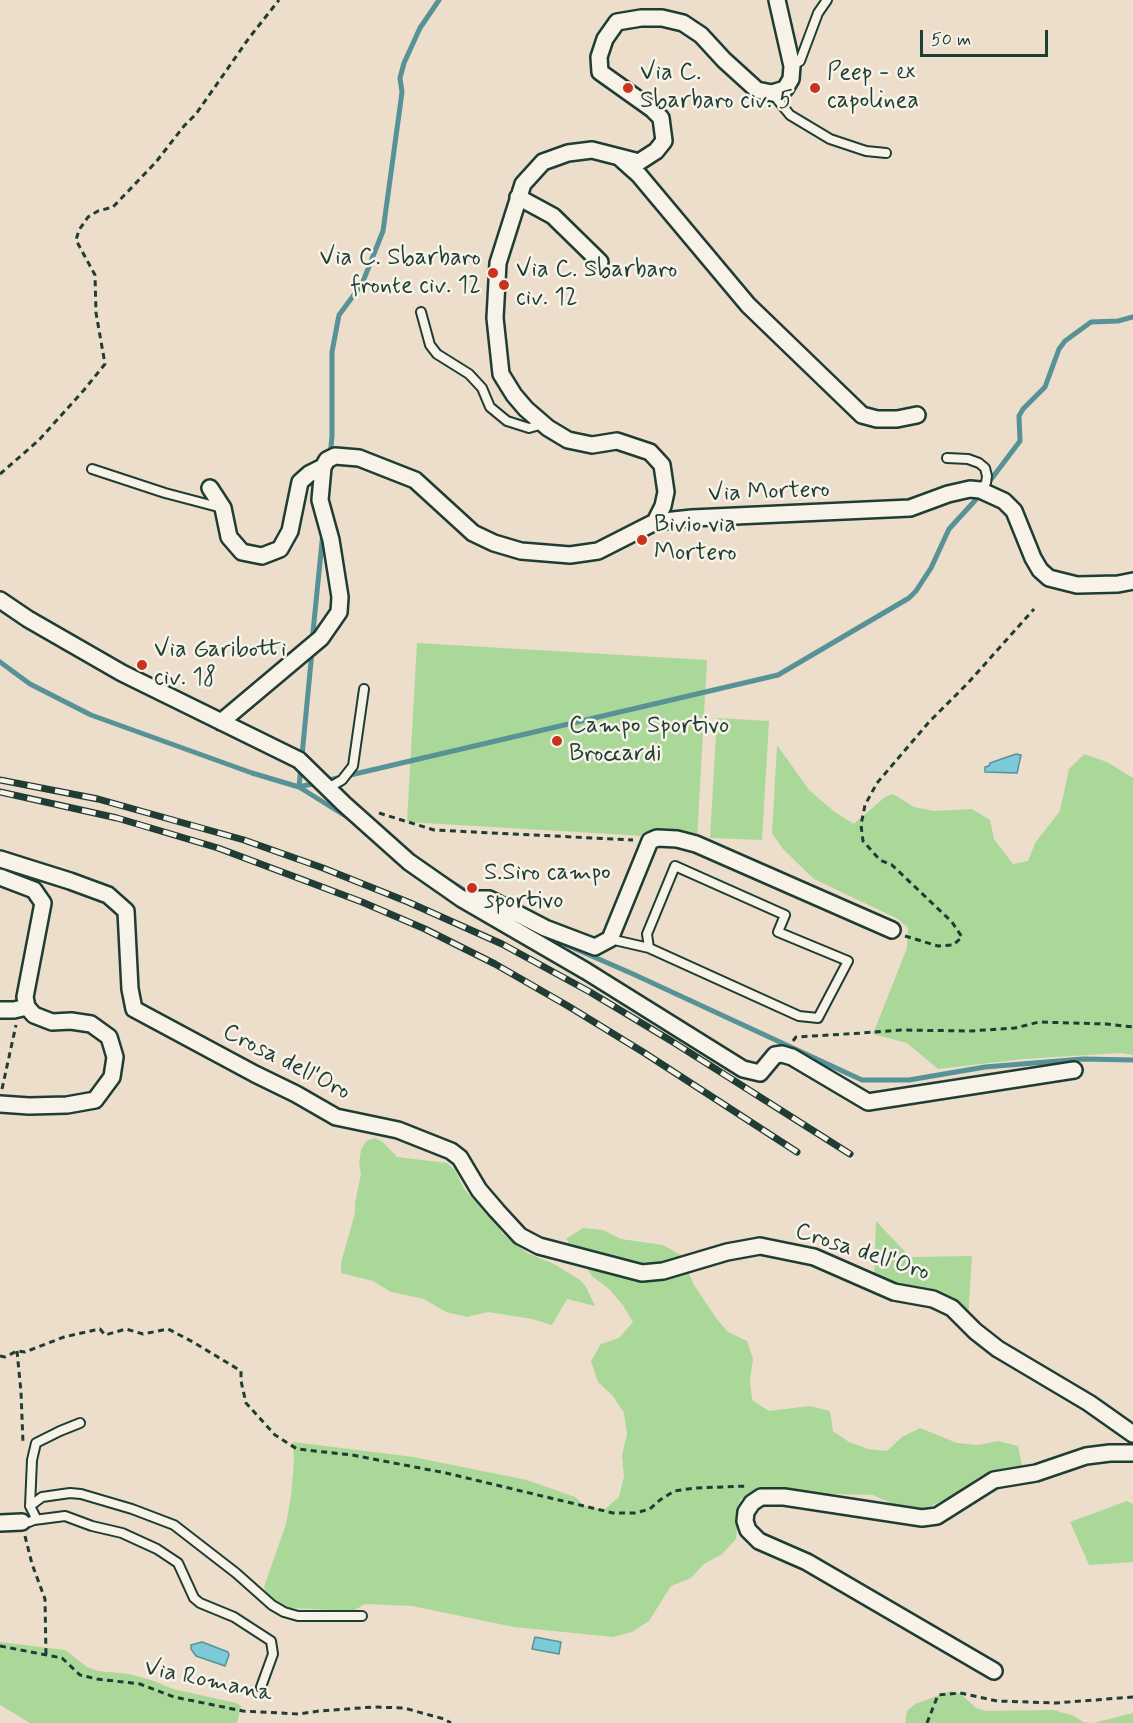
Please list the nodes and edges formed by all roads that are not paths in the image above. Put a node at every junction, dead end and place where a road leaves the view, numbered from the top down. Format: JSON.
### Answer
{"nodes":[{"id":1,"x":777,"y":0,"type":"edge"},
{"id":2,"x":827,"y":0,"type":"edge"},
{"id":3,"x":792,"y":66,"type":"junction"},
{"id":4,"x":772,"y":93,"type":"junction"},
{"id":5,"x":886,"y":153,"type":"dead end"},
{"id":6,"x":620,"y":158,"type":"junction"},
{"id":7,"x":518,"y":196,"type":"junction"},
{"id":8,"x":600,"y":262,"type":"dead end"},
{"id":9,"x":421,"y":312,"type":"dead end"},
{"id":10,"x":917,"y":415,"type":"dead end"},
{"id":11,"x":543,"y":424,"type":"junction"},
{"id":12,"x":946,"y":458,"type":"dead end"},
{"id":13,"x":323,"y":467,"type":"junction"},
{"id":14,"x":92,"y":469,"type":"dead end"},
{"id":15,"x":210,"y":488,"type":"dead end"},
{"id":16,"x":980,"y":490,"type":"junction"},
{"id":17,"x":223,"y":508,"type":"junction"},
{"id":18,"x":655,"y":522,"type":"junction"},
{"id":19,"x":1126,"y":583,"type":"edge"},
{"id":20,"x":1133,"y":596,"type":"edge"},
{"id":21,"x":0,"y":600,"type":"edge"},
{"id":22,"x":364,"y":688,"type":"dead end"},
{"id":23,"x":221,"y":722,"type":"junction"},
{"id":24,"x":327,"y":788,"type":"junction"},
{"id":25,"x":0,"y":859,"type":"edge"},
{"id":26,"x":0,"y":877,"type":"edge"},
{"id":27,"x":462,"y":899,"type":"junction"},
{"id":28,"x":892,"y":930,"type":"road end"},
{"id":29,"x":610,"y":939,"type":"junction"},
{"id":30,"x":649,"y":948,"type":"junction"},
{"id":31,"x":23,"y":1008,"type":"junction"},
{"id":32,"x":0,"y":1010,"type":"edge"},
{"id":33,"x":1074,"y":1070,"type":"dead end"},
{"id":34,"x":1,"y":1097,"type":"edge"},
{"id":35,"x":80,"y":1423,"type":"dead end"},
{"id":36,"x":1133,"y":1434,"type":"edge"},
{"id":37,"x":1133,"y":1453,"type":"edge"},
{"id":38,"x":30,"y":1506,"type":"junction"},
{"id":39,"x":28,"y":1521,"type":"junction"},
{"id":40,"x":0,"y":1523,"type":"edge"},
{"id":41,"x":362,"y":1616,"type":"dead end"},
{"id":42,"x":994,"y":1671,"type":"dead end"},
{"id":43,"x":261,"y":1687,"type":"dead end"}],
"edges":[{"from":1,"to":3,"type":"street"},
{"from":2,"to":3,"type":"lane"},
{"from":3,"to":4,"type":"street"},
{"from":4,"to":5,"type":"lane"},
{"from":4,"to":6,"type":"street"},
{"from":6,"to":7,"type":"street"},
{"from":6,"to":10,"type":"street"},
{"from":7,"to":8,"type":"street"},
{"from":7,"to":11,"type":"street"},
{"from":9,"to":11,"type":"lane"},
{"from":11,"to":18,"type":"street"},
{"from":12,"to":16,"type":"lane"},
{"from":13,"to":17,"type":"street","name":"Via Mortero"},
{"from":13,"to":18,"type":"street","name":"Via Mortero"},
{"from":13,"to":23,"type":"street"},
{"from":14,"to":17,"type":"lane"},
{"from":15,"to":17,"type":"street"},
{"from":16,"to":18,"type":"street","name":"Via Mortero"},
{"from":16,"to":19,"type":"street"},
{"from":19,"to":20,"type":"street"},
{"from":21,"to":23,"type":"street"},
{"from":22,"to":24,"type":"lane"},
{"from":23,"to":24,"type":"street"},
{"from":24,"to":27,"type":"street"},
{"from":25,"to":36,"type":"street","name":"Crosa dell'Oro"},
{"from":26,"to":31,"type":"street"},
{"from":27,"to":29,"type":"street"},
{"from":27,"to":33,"type":"street"},
{"from":28,"to":29,"type":"street"},
{"from":29,"to":30,"type":"lane"},
{"from":30,"to":30,"type":"lane"},
{"from":31,"to":32,"type":"street"},
{"from":31,"to":34,"type":"street"},
{"from":35,"to":38,"type":"lane"},
{"from":37,"to":42,"type":"street"},
{"from":38,"to":39,"type":"lane"},
{"from":38,"to":41,"type":"lane"},
{"from":39,"to":40,"type":"street"},
{"from":39,"to":43,"type":"lane"}]}
